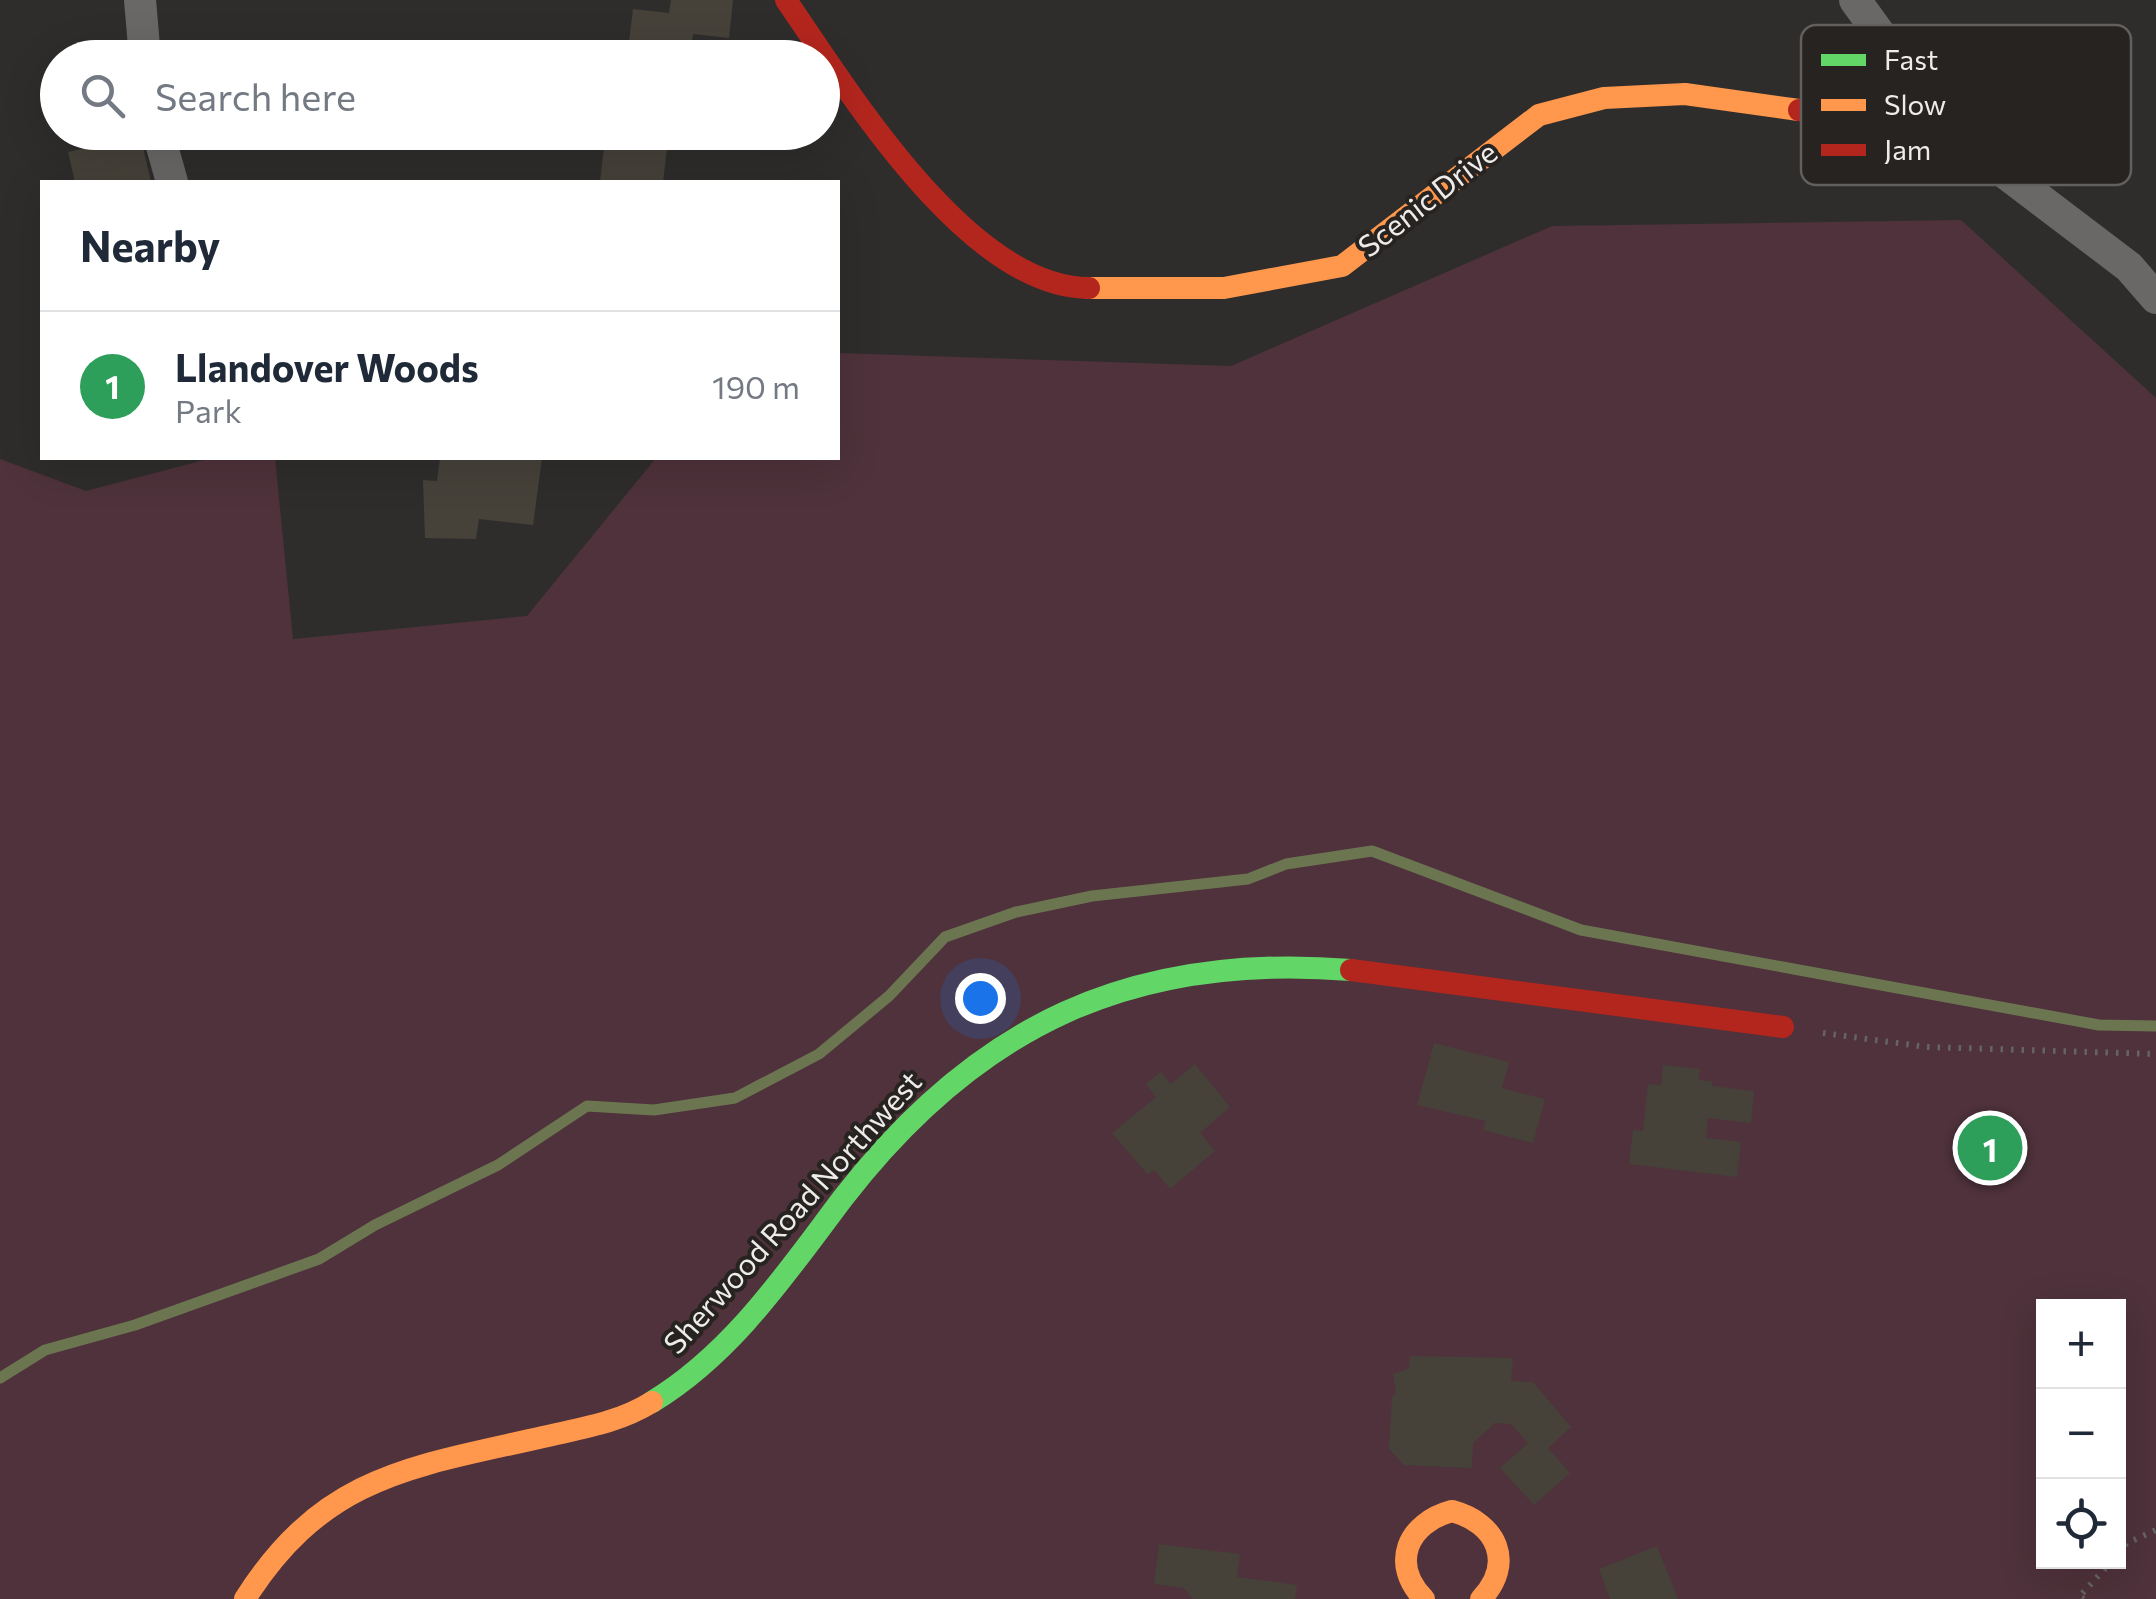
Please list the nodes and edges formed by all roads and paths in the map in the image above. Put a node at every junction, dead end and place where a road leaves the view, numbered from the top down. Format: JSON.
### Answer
{"nodes":[{"id":1,"x":140,"y":0,"type":"edge"},
{"id":2,"x":786,"y":0,"type":"edge"},
{"id":3,"x":1854,"y":0,"type":"edge"},
{"id":4,"x":1872,"y":25,"type":"edge"},
{"id":5,"x":143,"y":40,"type":"edge"},
{"id":6,"x":813,"y":40,"type":"edge"},
{"id":7,"x":840,"y":80,"type":"edge"},
{"id":8,"x":1801,"y":110,"type":"edge"},
{"id":9,"x":163,"y":150,"type":"edge"},
{"id":10,"x":171,"y":180,"type":"edge"},
{"id":11,"x":2022,"y":185,"type":"edge"},
{"id":12,"x":2156,"y":298,"type":"edge"},
{"id":13,"x":1784,"y":1027,"type":"joint"},
{"id":14,"x":2156,"y":1054,"type":"edge"},
{"id":15,"x":2156,"y":1530,"type":"edge"},
{"id":16,"x":2126,"y":1544,"type":"edge"},
{"id":17,"x":2105,"y":1569,"type":"edge"},
{"id":18,"x":1486,"y":1598,"type":"edge"},
{"id":19,"x":245,"y":1599,"type":"edge"},
{"id":20,"x":1424,"y":1599,"type":"edge"},
{"id":21,"x":2084,"y":1599,"type":"edge"}],
"edges":[{"from":1,"to":5,"type":"street"},
{"from":2,"to":6,"type":"street","name":"Scenic Drive"},
{"from":3,"to":4,"type":"street"},
{"from":7,"to":8,"type":"street","name":"Scenic Drive"},
{"from":9,"to":10,"type":"street"},
{"from":11,"to":12,"type":"street"},
{"from":13,"to":14,"type":"path"},
{"from":13,"to":19,"type":"street","name":"Sherwood Road Northwest"},
{"from":15,"to":16,"type":"path"},
{"from":17,"to":21,"type":"path"},
{"from":18,"to":20,"type":"street"}]}
